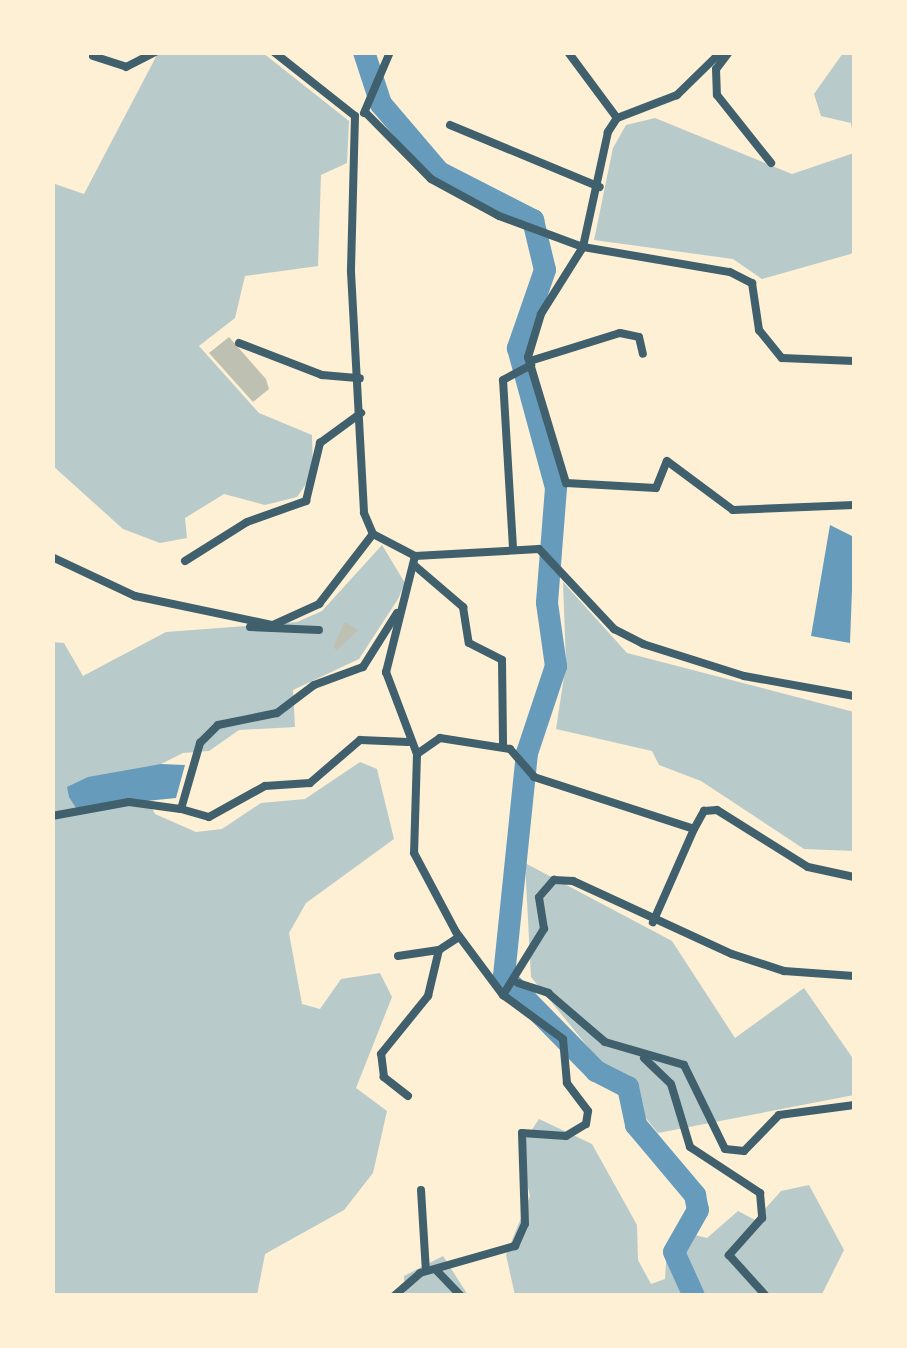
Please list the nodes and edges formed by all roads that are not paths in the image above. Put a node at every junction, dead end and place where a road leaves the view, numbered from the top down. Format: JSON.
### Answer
{"nodes":[{"id":1,"x":155,"y":52,"type":"edge"},
{"id":2,"x":274,"y":52,"type":"edge"},
{"id":3,"x":390,"y":52,"type":"edge"},
{"id":4,"x":568,"y":52,"type":"edge"},
{"id":5,"x":721,"y":52,"type":"edge"},
{"id":6,"x":729,"y":52,"type":"edge"},
{"id":7,"x":92,"y":56,"type":"dead end"},
{"id":8,"x":360,"y":114,"type":"junction"},
{"id":9,"x":617,"y":118,"type":"junction"},
{"id":10,"x":450,"y":125,"type":"dead end"},
{"id":11,"x":771,"y":164,"type":"dead end"},
{"id":12,"x":600,"y":188,"type":"junction"},
{"id":13,"x":583,"y":247,"type":"junction"},
{"id":14,"x":239,"y":343,"type":"dead end"},
{"id":15,"x":643,"y":354,"type":"dead end"},
{"id":16,"x":854,"y":360,"type":"edge"},
{"id":17,"x":531,"y":363,"type":"junction"},
{"id":18,"x":360,"y":378,"type":"junction"},
{"id":19,"x":361,"y":412,"type":"junction"},
{"id":20,"x":854,"y":506,"type":"edge"},
{"id":21,"x":372,"y":534,"type":"junction"},
{"id":22,"x":513,"y":548,"type":"junction"},
{"id":23,"x":52,"y":557,"type":"edge"},
{"id":24,"x":414,"y":560,"type":"junction"},
{"id":25,"x":185,"y":561,"type":"dead end"},
{"id":26,"x":402,"y":606,"type":"junction"},
{"id":27,"x":244,"y":624,"type":"junction"},
{"id":28,"x":320,"y":630,"type":"dead end"},
{"id":29,"x":854,"y":696,"type":"edge"},
{"id":30,"x":408,"y":742,"type":"junction"},
{"id":31,"x":503,"y":747,"type":"junction"},
{"id":32,"x":417,"y":754,"type":"junction"},
{"id":33,"x":181,"y":809,"type":"junction"},
{"id":34,"x":52,"y":816,"type":"edge"},
{"id":35,"x":694,"y":828,"type":"junction"},
{"id":36,"x":854,"y":877,"type":"edge"},
{"id":37,"x":653,"y":922,"type":"junction"},
{"id":38,"x":459,"y":936,"type":"junction"},
{"id":39,"x":439,"y":950,"type":"junction"},
{"id":40,"x":398,"y":956,"type":"dead end"},
{"id":41,"x":854,"y":965,"type":"edge"},
{"id":42,"x":853,"y":975,"type":"edge"},
{"id":43,"x":518,"y":983,"type":"junction"},
{"id":44,"x":503,"y":995,"type":"junction"},
{"id":45,"x":642,"y":1056,"type":"junction"},
{"id":46,"x":408,"y":1096,"type":"dead end"},
{"id":47,"x":854,"y":1105,"type":"edge"},
{"id":48,"x":421,"y":1190,"type":"dead end"},
{"id":49,"x":430,"y":1270,"type":"junction"},
{"id":50,"x":394,"y":1296,"type":"edge"},
{"id":51,"x":460,"y":1296,"type":"edge"},
{"id":52,"x":766,"y":1296,"type":"edge"}],
"edges":[{"from":1,"to":7,"type":"street"},
{"from":2,"to":8,"type":"street"},
{"from":3,"to":8,"type":"street"},
{"from":4,"to":9,"type":"street"},
{"from":5,"to":9,"type":"street"},
{"from":6,"to":11,"type":"street"},
{"from":8,"to":13,"type":"street"},
{"from":8,"to":18,"type":"street"},
{"from":9,"to":12,"type":"street"},
{"from":10,"to":12,"type":"street"},
{"from":12,"to":13,"type":"street"},
{"from":13,"to":16,"type":"street"},
{"from":13,"to":17,"type":"street"},
{"from":14,"to":18,"type":"street"},
{"from":15,"to":17,"type":"street"},
{"from":17,"to":20,"type":"street"},
{"from":17,"to":22,"type":"street"},
{"from":18,"to":19,"type":"street"},
{"from":19,"to":21,"type":"street"},
{"from":19,"to":25,"type":"street"},
{"from":21,"to":24,"type":"street"},
{"from":21,"to":27,"type":"street"},
{"from":22,"to":24,"type":"street"},
{"from":22,"to":29,"type":"street"},
{"from":23,"to":27,"type":"street"},
{"from":24,"to":26,"type":"street"},
{"from":24,"to":31,"type":"street"},
{"from":26,"to":30,"type":"street"},
{"from":26,"to":33,"type":"street"},
{"from":27,"to":28,"type":"street"},
{"from":30,"to":32,"type":"street"},
{"from":30,"to":33,"type":"street"},
{"from":31,"to":32,"type":"street"},
{"from":31,"to":35,"type":"street"},
{"from":32,"to":38,"type":"street"},
{"from":33,"to":34,"type":"street"},
{"from":35,"to":36,"type":"street"},
{"from":35,"to":37,"type":"street"},
{"from":37,"to":42,"type":"street"},
{"from":37,"to":43,"type":"street"},
{"from":38,"to":39,"type":"street"},
{"from":38,"to":44,"type":"street"},
{"from":39,"to":40,"type":"street"},
{"from":39,"to":46,"type":"street"},
{"from":41,"to":42,"type":"street"},
{"from":43,"to":44,"type":"street"},
{"from":43,"to":45,"type":"street"},
{"from":44,"to":49,"type":"street"},
{"from":45,"to":47,"type":"street"},
{"from":45,"to":52,"type":"street"},
{"from":48,"to":49,"type":"street"},
{"from":49,"to":50,"type":"street"},
{"from":49,"to":51,"type":"street"}]}
